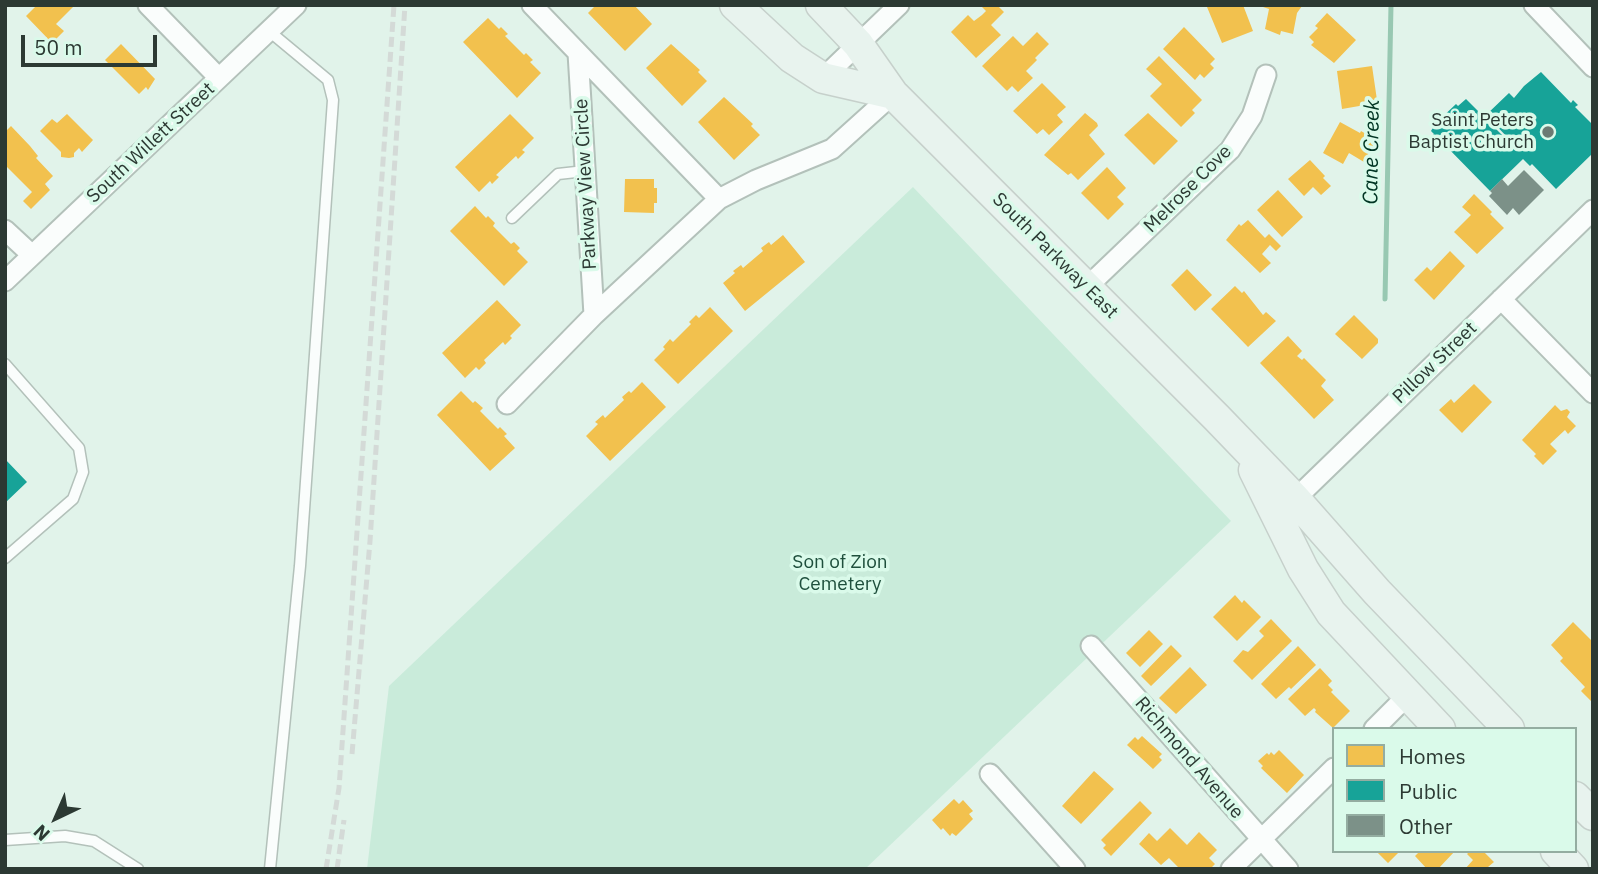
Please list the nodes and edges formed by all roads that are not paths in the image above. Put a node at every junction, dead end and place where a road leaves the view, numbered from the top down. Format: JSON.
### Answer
{"nodes":[{"id":1,"x":149,"y":5,"type":"edge"},
{"id":2,"x":296,"y":5,"type":"edge"},
{"id":3,"x":532,"y":5,"type":"edge"},
{"id":4,"x":735,"y":5,"type":"edge"},
{"id":5,"x":821,"y":5,"type":"edge"},
{"id":6,"x":899,"y":5,"type":"edge"},
{"id":7,"x":1534,"y":5,"type":"edge"},
{"id":8,"x":269,"y":31,"type":"junction"},
{"id":9,"x":858,"y":44,"type":"junction"},
{"id":10,"x":578,"y":53,"type":"junction"},
{"id":11,"x":1593,"y":67,"type":"edge"},
{"id":12,"x":1266,"y":75,"type":"dead end"},
{"id":13,"x":219,"y":78,"type":"junction"},
{"id":14,"x":823,"y":78,"type":"junction"},
{"id":15,"x":893,"y":94,"type":"junction"},
{"id":16,"x":586,"y":171,"type":"junction"},
{"id":17,"x":719,"y":199,"type":"junction"},
{"id":18,"x":1593,"y":210,"type":"edge"},
{"id":19,"x":512,"y":218,"type":"dead end"},
{"id":20,"x":5,"y":230,"type":"edge"},
{"id":21,"x":32,"y":256,"type":"junction"},
{"id":22,"x":5,"y":281,"type":"edge"},
{"id":23,"x":1087,"y":287,"type":"junction"},
{"id":24,"x":1501,"y":299,"type":"junction"},
{"id":25,"x":594,"y":315,"type":"junction"},
{"id":26,"x":5,"y":364,"type":"edge"},
{"id":27,"x":1593,"y":393,"type":"edge"},
{"id":28,"x":508,"y":404,"type":"dead end"},
{"id":29,"x":1286,"y":508,"type":"junction"},
{"id":30,"x":5,"y":558,"type":"edge"},
{"id":31,"x":1091,"y":646,"type":"dead end"},
{"id":32,"x":1408,"y":695,"type":"junction"},
{"id":33,"x":1376,"y":727,"type":"edge"},
{"id":34,"x":1438,"y":727,"type":"edge"},
{"id":35,"x":1507,"y":727,"type":"edge"},
{"id":36,"x":1332,"y":770,"type":"edge"},
{"id":37,"x":990,"y":774,"type":"dead end"},
{"id":38,"x":1577,"y":799,"type":"edge"},
{"id":39,"x":1593,"y":815,"type":"edge"},
{"id":40,"x":5,"y":839,"type":"edge"},
{"id":41,"x":1261,"y":839,"type":"junction"},
{"id":42,"x":1558,"y":853,"type":"edge"},
{"id":43,"x":138,"y":869,"type":"edge"},
{"id":44,"x":270,"y":869,"type":"edge"},
{"id":45,"x":1075,"y":869,"type":"edge"},
{"id":46,"x":1231,"y":869,"type":"edge"},
{"id":47,"x":1288,"y":869,"type":"edge"},
{"id":48,"x":1573,"y":869,"type":"edge"}],
"edges":[{"from":1,"to":13,"type":"street"},
{"from":2,"to":8,"type":"street","name":"South Willett Street"},
{"from":3,"to":10,"type":"street","name":"Parkway View Circle"},
{"from":4,"to":14,"type":"main road"},
{"from":5,"to":9,"type":"main road","name":"South Parkway East"},
{"from":6,"to":9,"type":"street"},
{"from":7,"to":11,"type":"street"},
{"from":8,"to":13,"type":"street","name":"South Willett Street"},
{"from":8,"to":44,"type":"lane"},
{"from":9,"to":14,"type":"street"},
{"from":9,"to":15,"type":"main road","name":"South Parkway East"},
{"from":10,"to":16,"type":"street","name":"Parkway View Circle"},
{"from":10,"to":17,"type":"street","name":"Parkway View Circle"},
{"from":12,"to":23,"type":"street","name":"Melrose Cove"},
{"from":13,"to":21,"type":"street","name":"South Willett Street"},
{"from":14,"to":15,"type":"main road"},
{"from":15,"to":17,"type":"street","name":"Parkway View Circle"},
{"from":15,"to":23,"type":"main road","name":"South Parkway East"},
{"from":16,"to":19,"type":"lane"},
{"from":16,"to":25,"type":"street","name":"Parkway View Circle"},
{"from":17,"to":25,"type":"street","name":"Parkway View Circle"},
{"from":18,"to":24,"type":"street","name":"Pillow Street"},
{"from":20,"to":21,"type":"street"},
{"from":21,"to":22,"type":"street","name":"South Willett Street"},
{"from":23,"to":29,"type":"main road","name":"South Parkway East"},
{"from":24,"to":27,"type":"street"},
{"from":24,"to":29,"type":"street","name":"Pillow Street"},
{"from":25,"to":28,"type":"street","name":"Parkway View Circle"},
{"from":26,"to":30,"type":"lane"},
{"from":29,"to":32,"type":"main road","name":"South Parkway East"},
{"from":29,"to":35,"type":"main road","name":"South Parkway East"},
{"from":31,"to":41,"type":"street","name":"Richmond Avenue"},
{"from":32,"to":33,"type":"street"},
{"from":32,"to":34,"type":"main road","name":"South Parkway East"},
{"from":36,"to":41,"type":"street"},
{"from":37,"to":45,"type":"street"},
{"from":38,"to":39,"type":"main road"},
{"from":40,"to":43,"type":"lane"},
{"from":41,"to":46,"type":"street"},
{"from":41,"to":47,"type":"street","name":"Richmond Avenue"},
{"from":42,"to":48,"type":"main road"}]}
